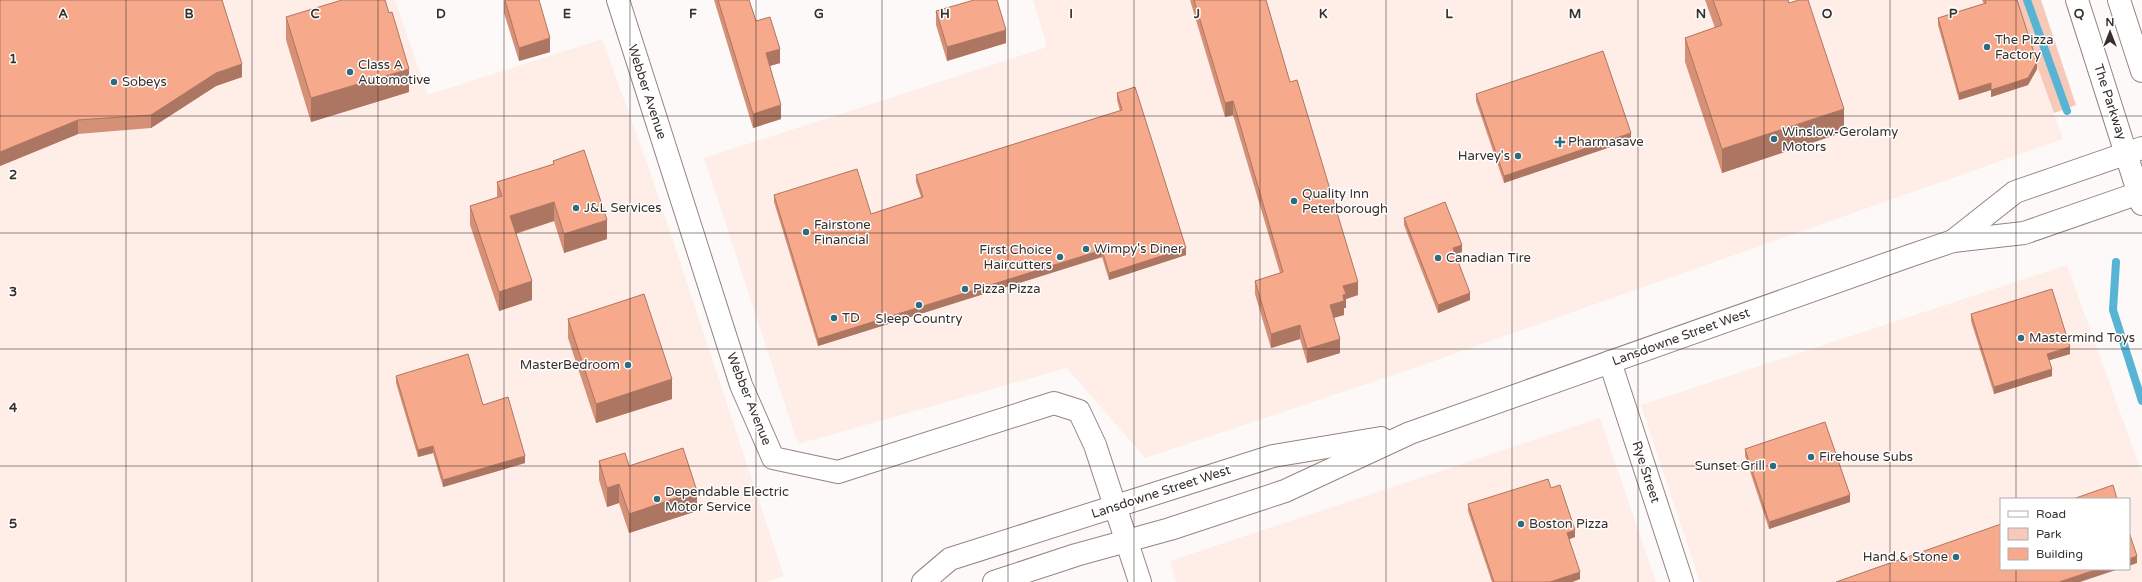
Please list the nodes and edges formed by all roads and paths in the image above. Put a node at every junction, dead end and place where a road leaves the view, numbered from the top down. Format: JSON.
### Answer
{"nodes":[{"id":1,"x":618,"y":0,"type":"edge"},
{"id":2,"x":2077,"y":0,"type":"edge"},
{"id":3,"x":2119,"y":0,"type":"edge"},
{"id":4,"x":2142,"y":71,"type":"edge"},
{"id":5,"x":2134,"y":150,"type":"edge"},
{"id":6,"x":2141,"y":196,"type":"edge"},
{"id":7,"x":1953,"y":241,"type":"junction"},
{"id":8,"x":1610,"y":362,"type":"junction"},
{"id":9,"x":1410,"y":433,"type":"junction"},
{"id":10,"x":1115,"y":506,"type":"junction"},
{"id":11,"x":1127,"y":541,"type":"junction"},
{"id":12,"x":923,"y":582,"type":"edge"},
{"id":13,"x":994,"y":582,"type":"edge"},
{"id":14,"x":1140,"y":582,"type":"edge"},
{"id":15,"x":1682,"y":582,"type":"edge"}],
"edges":[{"from":1,"to":10,"type":"main road","name":"Webber Avenue"},
{"from":2,"to":5,"type":"main road","name":"The Parkway"},
{"from":3,"to":4,"type":"main road"},
{"from":5,"to":6,"type":"main road","name":"The Parkway"},
{"from":5,"to":7,"type":"main road","name":"Lansdowne Street West"},
{"from":6,"to":7,"type":"main road","name":"Lansdowne Street West"},
{"from":7,"to":8,"type":"main road","name":"Lansdowne Street West"},
{"from":8,"to":9,"type":"main road","name":"Lansdowne Street West"},
{"from":8,"to":15,"type":"main road","name":"Rye Street"},
{"from":9,"to":10,"type":"main road","name":"Lansdowne Street West"},
{"from":9,"to":11,"type":"main road","name":"Lansdowne Street West"},
{"from":10,"to":11,"type":"main road","name":"Webber Avenue"},
{"from":10,"to":12,"type":"main road","name":"Lansdowne Street West"},
{"from":11,"to":13,"type":"main road","name":"Lansdowne Street West"},
{"from":11,"to":14,"type":"main road","name":"Webber Avenue"}]}
